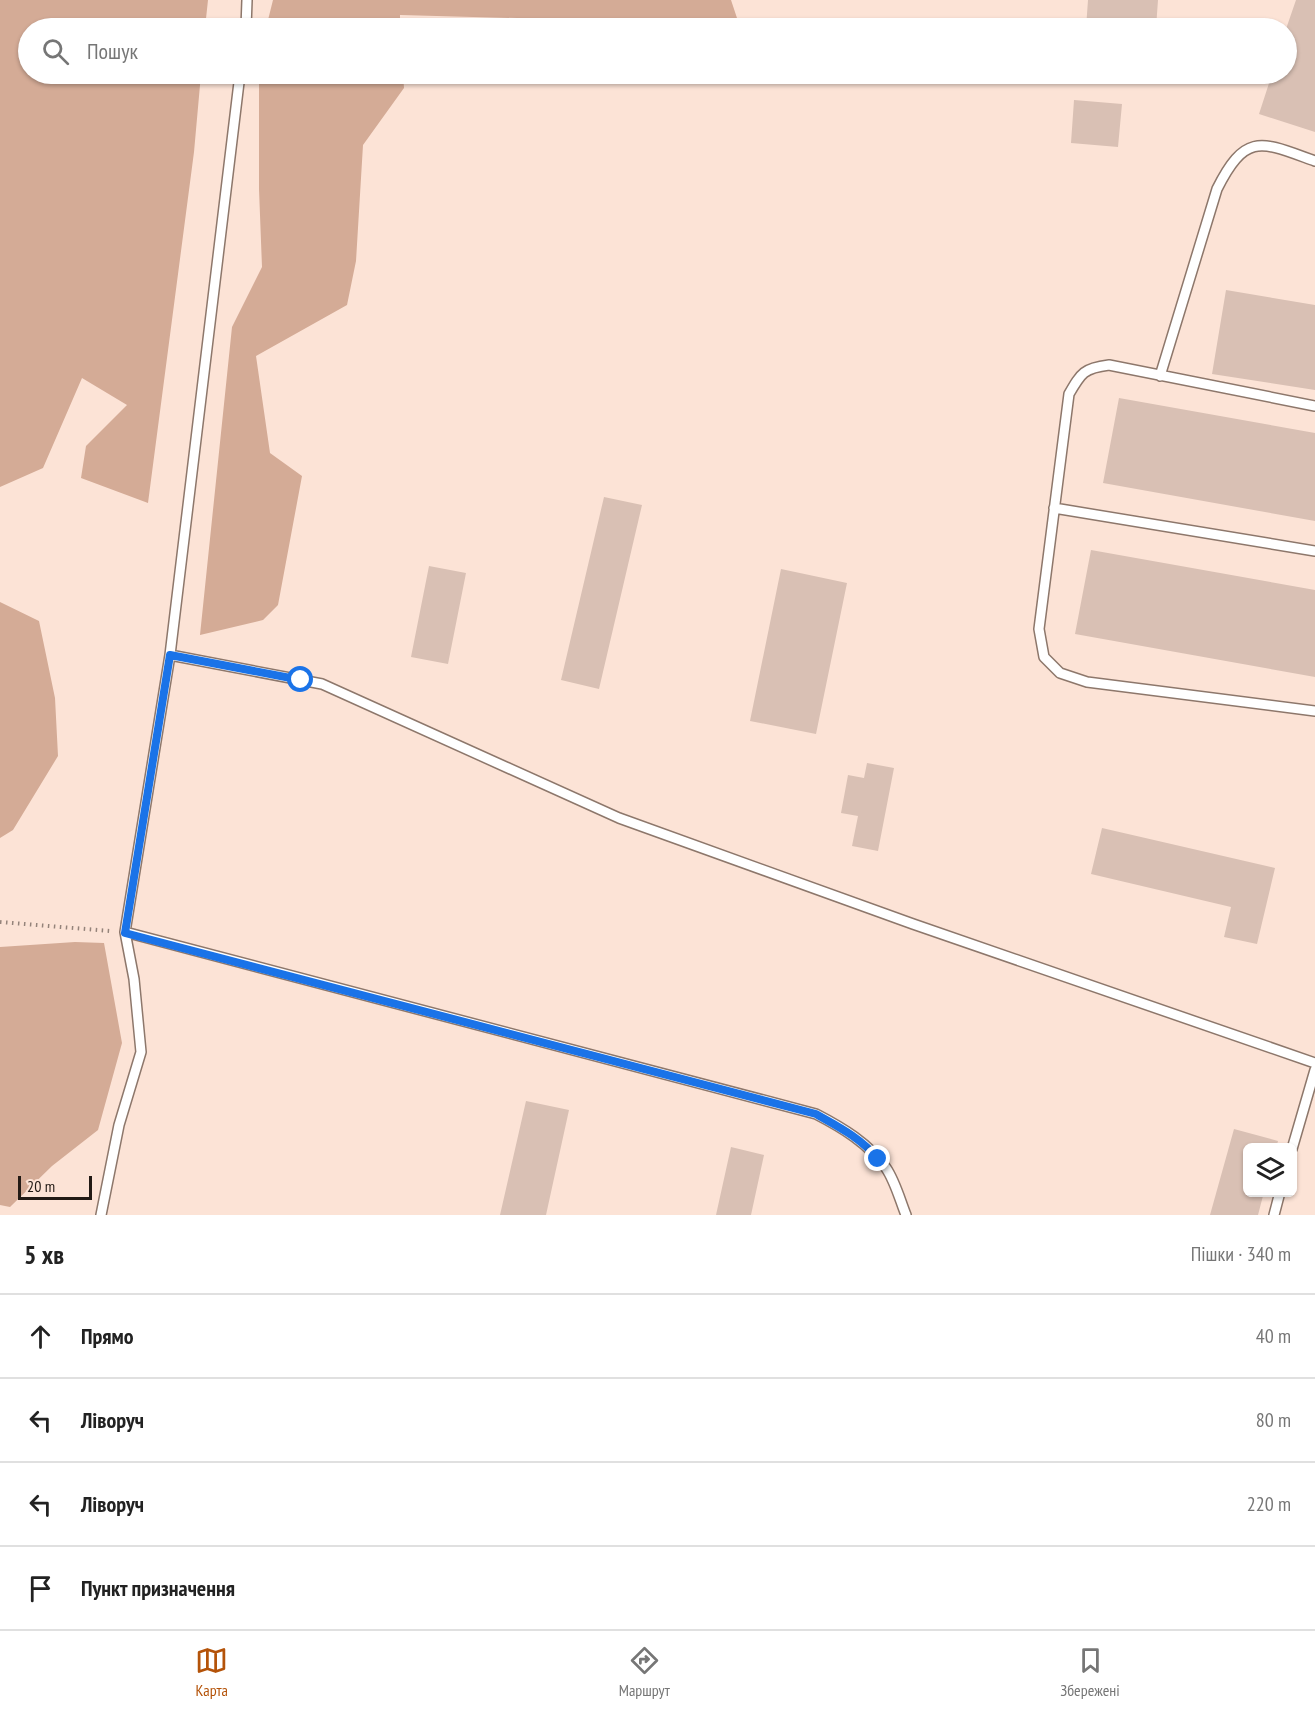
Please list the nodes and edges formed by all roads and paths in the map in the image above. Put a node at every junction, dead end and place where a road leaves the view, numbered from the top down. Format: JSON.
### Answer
{"nodes":[{"id":1,"x":247,"y":0,"type":"edge"},
{"id":2,"x":246,"y":18,"type":"edge"},
{"id":3,"x":239,"y":84,"type":"edge"},
{"id":4,"x":1315,"y":161,"type":"edge"},
{"id":5,"x":1160,"y":376,"type":"junction"},
{"id":6,"x":1315,"y":406,"type":"edge"},
{"id":7,"x":1054,"y":508,"type":"junction"},
{"id":8,"x":1315,"y":551,"type":"edge"},
{"id":9,"x":170,"y":655,"type":"junction"},
{"id":10,"x":1315,"y":711,"type":"edge"},
{"id":11,"x":0,"y":922,"type":"edge"},
{"id":12,"x":125,"y":933,"type":"junction"},
{"id":13,"x":1315,"y":1064,"type":"edge"},
{"id":14,"x":1315,"y":1070,"type":"edge"},
{"id":15,"x":1295,"y":1143,"type":"edge"},
{"id":16,"x":1279,"y":1197,"type":"edge"},
{"id":17,"x":101,"y":1215,"type":"edge"},
{"id":18,"x":906,"y":1215,"type":"edge"},
{"id":19,"x":1274,"y":1215,"type":"edge"}],
"edges":[{"from":1,"to":2,"type":"lane"},
{"from":3,"to":9,"type":"lane"},
{"from":4,"to":5,"type":"lane"},
{"from":5,"to":6,"type":"lane"},
{"from":5,"to":7,"type":"lane"},
{"from":7,"to":8,"type":"lane"},
{"from":7,"to":10,"type":"lane"},
{"from":9,"to":12,"type":"lane"},
{"from":9,"to":13,"type":"lane"},
{"from":11,"to":12,"type":"path"},
{"from":12,"to":17,"type":"lane"},
{"from":12,"to":18,"type":"lane"},
{"from":14,"to":15,"type":"lane"},
{"from":16,"to":19,"type":"lane"}]}
